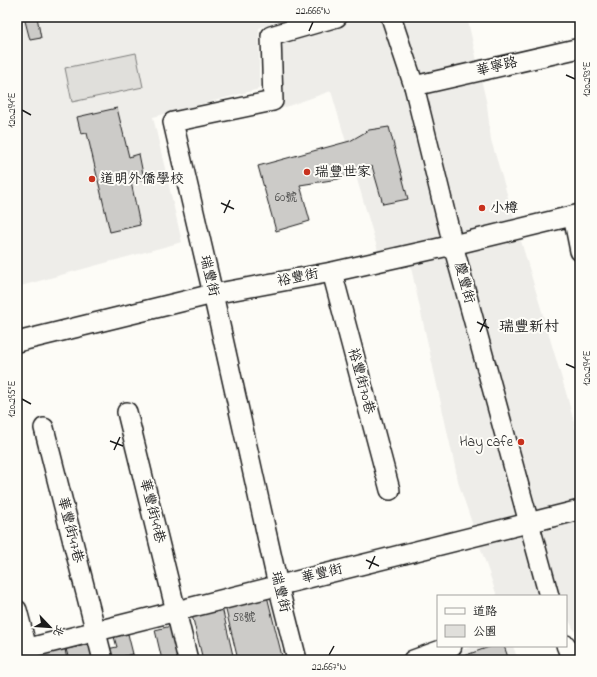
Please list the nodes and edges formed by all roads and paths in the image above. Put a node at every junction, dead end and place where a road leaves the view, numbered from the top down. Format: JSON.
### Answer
{"nodes":[{"id":1,"x":337,"y":17,"type":"edge"},
{"id":2,"x":391,"y":17,"type":"edge"},
{"id":3,"x":580,"y":48,"type":"edge"},
{"id":4,"x":414,"y":86,"type":"junction"},
{"id":5,"x":577,"y":215,"type":"edge"},
{"id":6,"x":453,"y":245,"type":"junction"},
{"id":7,"x":580,"y":251,"type":"edge"},
{"id":8,"x":332,"y":272,"type":"junction"},
{"id":9,"x":213,"y":294,"type":"junction"},
{"id":10,"x":17,"y":342,"type":"edge"},
{"id":11,"x":127,"y":412,"type":"dead end"},
{"id":12,"x":44,"y":428,"type":"dead end"},
{"id":13,"x":390,"y":490,"type":"dead end"},
{"id":14,"x":580,"y":510,"type":"edge"},
{"id":15,"x":528,"y":523,"type":"junction"},
{"id":16,"x":278,"y":585,"type":"junction"},
{"id":17,"x":548,"y":595,"type":"edge"},
{"id":18,"x":17,"y":610,"type":"edge"},
{"id":19,"x":176,"y":611,"type":"junction"},
{"id":20,"x":96,"y":631,"type":"junction"},
{"id":21,"x":449,"y":647,"type":"edge"},
{"id":22,"x":567,"y":647,"type":"edge"},
{"id":23,"x":25,"y":653,"type":"edge"},
{"id":24,"x":103,"y":660,"type":"edge"},
{"id":25,"x":188,"y":660,"type":"edge"},
{"id":26,"x":297,"y":660,"type":"edge"},
{"id":27,"x":413,"y":660,"type":"edge"},
{"id":28,"x":572,"y":660,"type":"edge"}],
"edges":[{"from":1,"to":9,"type":"street","name":"瑞豐街"},
{"from":2,"to":4,"type":"street","name":"慶豐街"},
{"from":3,"to":4,"type":"street","name":"華寧路"},
{"from":4,"to":6,"type":"street","name":"慶豐街"},
{"from":5,"to":6,"type":"street","name":"裕豐街"},
{"from":5,"to":7,"type":"street"},
{"from":6,"to":8,"type":"street","name":"裕豐街"},
{"from":6,"to":15,"type":"street","name":"慶豐街"},
{"from":8,"to":9,"type":"street","name":"裕豐街"},
{"from":8,"to":13,"type":"street","name":"裕豐街70巷"},
{"from":9,"to":10,"type":"street","name":"裕豐街"},
{"from":9,"to":16,"type":"street","name":"瑞豐街"},
{"from":11,"to":19,"type":"street","name":"華豐街49巷"},
{"from":12,"to":20,"type":"street","name":"華豐街47巷"},
{"from":14,"to":15,"type":"street","name":"華豐街"},
{"from":15,"to":16,"type":"street","name":"華豐街"},
{"from":15,"to":17,"type":"street","name":"慶豐街"},
{"from":16,"to":19,"type":"street","name":"華豐街"},
{"from":16,"to":26,"type":"street","name":"瑞豐街"},
{"from":18,"to":23,"type":"street"},
{"from":19,"to":20,"type":"street","name":"華豐街"},
{"from":19,"to":25,"type":"street","name":"華豐街49巷"},
{"from":20,"to":23,"type":"street","name":"華豐街"},
{"from":20,"to":24,"type":"street","name":"華豐街47巷"},
{"from":21,"to":27,"type":"street"},
{"from":22,"to":28,"type":"street"}]}
